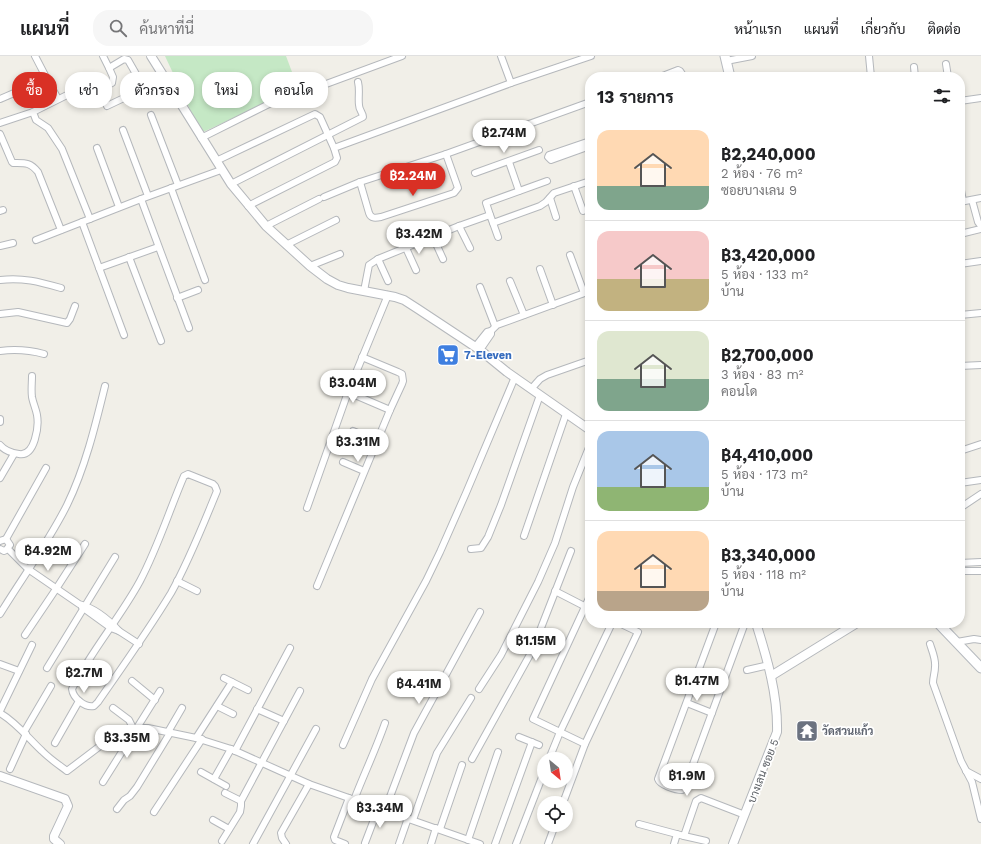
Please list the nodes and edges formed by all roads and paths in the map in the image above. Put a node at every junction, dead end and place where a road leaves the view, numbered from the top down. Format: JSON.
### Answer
{"nodes":[{"id":1,"x":35,"y":56,"type":"edge"},
{"id":2,"x":103,"y":56,"type":"edge"},
{"id":3,"x":151,"y":56,"type":"edge"},
{"id":4,"x":402,"y":56,"type":"edge"},
{"id":5,"x":501,"y":56,"type":"edge"},
{"id":6,"x":591,"y":56,"type":"edge"},
{"id":7,"x":752,"y":56,"type":"edge"},
{"id":8,"x":869,"y":56,"type":"edge"},
{"id":9,"x":725,"y":59,"type":"edge"},
{"id":10,"x":946,"y":64,"type":"dead end"},
{"id":11,"x":914,"y":67,"type":"dead end"},
{"id":12,"x":109,"y":68,"type":"junction"},
{"id":13,"x":43,"y":72,"type":"edge"},
{"id":14,"x":134,"y":72,"type":"edge"},
{"id":15,"x":160,"y":72,"type":"edge"},
{"id":16,"x":729,"y":72,"type":"edge"},
{"id":17,"x":871,"y":72,"type":"edge"},
{"id":18,"x":914,"y":72,"type":"edge"},
{"id":19,"x":947,"y":72,"type":"edge"},
{"id":20,"x":358,"y":82,"type":"dead end"},
{"id":21,"x":511,"y":83,"type":"junction"},
{"id":22,"x":12,"y":94,"type":"edge"},
{"id":23,"x":981,"y":98,"type":"edge"},
{"id":24,"x":0,"y":99,"type":"edge"},
{"id":25,"x":58,"y":100,"type":"joint"},
{"id":26,"x":965,"y":100,"type":"edge"},
{"id":27,"x":585,"y":104,"type":"edge"},
{"id":28,"x":182,"y":108,"type":"edge"},
{"id":29,"x":33,"y":112,"type":"junction"},
{"id":30,"x":151,"y":115,"type":"dead end"},
{"id":31,"x":0,"y":123,"type":"edge"},
{"id":32,"x":123,"y":130,"type":"dead end"},
{"id":33,"x":0,"y":134,"type":"edge"},
{"id":34,"x":328,"y":134,"type":"junction"},
{"id":35,"x":201,"y":138,"type":"junction"},
{"id":36,"x":585,"y":143,"type":"edge"},
{"id":37,"x":96,"y":148,"type":"dead end"},
{"id":38,"x":334,"y":148,"type":"junction"},
{"id":39,"x":585,"y":148,"type":"edge"},
{"id":40,"x":539,"y":150,"type":"dead end"},
{"id":41,"x":446,"y":154,"type":"junction"},
{"id":42,"x":216,"y":161,"type":"junction"},
{"id":43,"x":509,"y":162,"type":"junction"},
{"id":44,"x":221,"y":170,"type":"junction"},
{"id":45,"x":475,"y":174,"type":"dead end"},
{"id":46,"x":547,"y":181,"type":"dead end"},
{"id":47,"x":360,"y":182,"type":"junction"},
{"id":48,"x":585,"y":182,"type":"edge"},
{"id":49,"x":231,"y":184,"type":"junction"},
{"id":50,"x":178,"y":185,"type":"junction"},
{"id":51,"x":574,"y":186,"type":"junction"},
{"id":52,"x":171,"y":188,"type":"junction"},
{"id":53,"x":519,"y":191,"type":"junction"},
{"id":54,"x":148,"y":196,"type":"junction"},
{"id":55,"x":550,"y":198,"type":"junction"},
{"id":56,"x":981,"y":198,"type":"edge"},
{"id":57,"x":141,"y":199,"type":"junction"},
{"id":58,"x":972,"y":200,"type":"junction"},
{"id":59,"x":965,"y":201,"type":"edge"},
{"id":60,"x":248,"y":206,"type":"junction"},
{"id":61,"x":119,"y":207,"type":"junction"},
{"id":62,"x":583,"y":210,"type":"dead end"},
{"id":63,"x":490,"y":215,"type":"junction"},
{"id":64,"x":556,"y":217,"type":"dead end"},
{"id":65,"x":90,"y":219,"type":"junction"},
{"id":66,"x":336,"y":220,"type":"dead end"},
{"id":67,"x":82,"y":222,"type":"junction"},
{"id":68,"x":493,"y":223,"type":"junction"},
{"id":69,"x":266,"y":226,"type":"junction"},
{"id":70,"x":459,"y":226,"type":"junction"},
{"id":71,"x":981,"y":226,"type":"edge"},
{"id":72,"x":981,"y":229,"type":"edge"},
{"id":73,"x":61,"y":230,"type":"junction"},
{"id":74,"x":965,"y":233,"type":"edge"},
{"id":75,"x":433,"y":237,"type":"junction"},
{"id":76,"x":498,"y":237,"type":"dead end"},
{"id":77,"x":36,"y":240,"type":"dead end"},
{"id":78,"x":13,"y":243,"type":"dead end"},
{"id":79,"x":286,"y":245,"type":"junction"},
{"id":80,"x":0,"y":246,"type":"edge"},
{"id":81,"x":158,"y":247,"type":"junction"},
{"id":82,"x":406,"y":248,"type":"junction"},
{"id":83,"x":470,"y":248,"type":"dead end"},
{"id":84,"x":340,"y":254,"type":"dead end"},
{"id":85,"x":570,"y":255,"type":"dead end"},
{"id":86,"x":129,"y":257,"type":"junction"},
{"id":87,"x":378,"y":259,"type":"junction"},
{"id":88,"x":443,"y":259,"type":"dead end"},
{"id":89,"x":981,"y":261,"type":"edge"},
{"id":90,"x":965,"y":263,"type":"edge"},
{"id":91,"x":310,"y":266,"type":"junction"},
{"id":92,"x":99,"y":268,"type":"junction"},
{"id":93,"x":540,"y":269,"type":"dead end"},
{"id":94,"x":416,"y":270,"type":"dead end"},
{"id":95,"x":0,"y":280,"type":"edge"},
{"id":96,"x":205,"y":280,"type":"dead end"},
{"id":97,"x":388,"y":281,"type":"dead end"},
{"id":98,"x":510,"y":281,"type":"dead end"},
{"id":99,"x":480,"y":287,"type":"dead end"},
{"id":100,"x":61,"y":288,"type":"dead end"},
{"id":101,"x":585,"y":288,"type":"edge"},
{"id":102,"x":198,"y":290,"type":"dead end"},
{"id":103,"x":364,"y":291,"type":"junction"},
{"id":104,"x":585,"y":293,"type":"edge"},
{"id":105,"x":388,"y":296,"type":"junction"},
{"id":106,"x":177,"y":298,"type":"junction"},
{"id":107,"x":553,"y":305,"type":"junction"},
{"id":108,"x":75,"y":306,"type":"dead end"},
{"id":109,"x":981,"y":313,"type":"edge"},
{"id":110,"x":0,"y":314,"type":"edge"},
{"id":111,"x":524,"y":315,"type":"junction"},
{"id":112,"x":965,"y":315,"type":"edge"},
{"id":113,"x":189,"y":328,"type":"dead end"},
{"id":114,"x":493,"y":328,"type":"junction"},
{"id":115,"x":124,"y":335,"type":"dead end"},
{"id":116,"x":161,"y":340,"type":"dead end"},
{"id":117,"x":478,"y":349,"type":"junction"},
{"id":118,"x":0,"y":351,"type":"edge"},
{"id":119,"x":44,"y":354,"type":"dead end"},
{"id":120,"x":362,"y":357,"type":"junction"},
{"id":121,"x":585,"y":362,"type":"edge"},
{"id":122,"x":981,"y":365,"type":"edge"},
{"id":123,"x":965,"y":366,"type":"edge"},
{"id":124,"x":32,"y":376,"type":"dead end"},
{"id":125,"x":515,"y":377,"type":"junction"},
{"id":126,"x":105,"y":386,"type":"dead end"},
{"id":127,"x":532,"y":388,"type":"junction"},
{"id":128,"x":348,"y":392,"type":"junction"},
{"id":129,"x":540,"y":395,"type":"junction"},
{"id":130,"x":390,"y":410,"type":"junction"},
{"id":131,"x":566,"y":414,"type":"junction"},
{"id":132,"x":585,"y":427,"type":"edge"},
{"id":133,"x":354,"y":431,"type":"dead end"},
{"id":134,"x":377,"y":441,"type":"junction"},
{"id":135,"x":981,"y":444,"type":"edge"},
{"id":136,"x":0,"y":445,"type":"edge"},
{"id":137,"x":965,"y":449,"type":"edge"},
{"id":138,"x":14,"y":454,"type":"junction"},
{"id":139,"x":585,"y":457,"type":"edge"},
{"id":140,"x":343,"y":462,"type":"dead end"},
{"id":141,"x":46,"y":468,"type":"dead end"},
{"id":142,"x":364,"y":471,"type":"junction"},
{"id":143,"x":0,"y":478,"type":"edge"},
{"id":144,"x":981,"y":480,"type":"edge"},
{"id":145,"x":965,"y":482,"type":"edge"},
{"id":146,"x":981,"y":494,"type":"edge"},
{"id":147,"x":965,"y":505,"type":"edge"},
{"id":148,"x":307,"y":508,"type":"dead end"},
{"id":149,"x":524,"y":536,"type":"dead end"},
{"id":150,"x":2,"y":540,"type":"edge"},
{"id":151,"x":84,"y":544,"type":"dead end"},
{"id":152,"x":0,"y":549,"type":"edge"},
{"id":153,"x":8,"y":549,"type":"junction"},
{"id":154,"x":471,"y":549,"type":"dead end"},
{"id":155,"x":572,"y":551,"type":"dead end"},
{"id":156,"x":115,"y":557,"type":"dead end"},
{"id":157,"x":981,"y":562,"type":"edge"},
{"id":158,"x":965,"y":563,"type":"edge"},
{"id":159,"x":28,"y":569,"type":"junction"},
{"id":160,"x":965,"y":571,"type":"edge"},
{"id":161,"x":981,"y":571,"type":"edge"},
{"id":162,"x":177,"y":581,"type":"junction"},
{"id":163,"x":317,"y":586,"type":"dead end"},
{"id":164,"x":56,"y":589,"type":"junction"},
{"id":165,"x":197,"y":591,"type":"dead end"},
{"id":166,"x":555,"y":591,"type":"junction"},
{"id":167,"x":83,"y":606,"type":"junction"},
{"id":168,"x":585,"y":606,"type":"edge"},
{"id":169,"x":480,"y":612,"type":"dead end"},
{"id":170,"x":0,"y":614,"type":"edge"},
{"id":171,"x":585,"y":614,"type":"edge"},
{"id":172,"x":112,"y":626,"type":"junction"},
{"id":173,"x":610,"y":628,"type":"edge"},
{"id":174,"x":630,"y":628,"type":"edge"},
{"id":175,"x":714,"y":628,"type":"edge"},
{"id":176,"x":743,"y":628,"type":"edge"},
{"id":177,"x":758,"y":628,"type":"edge"},
{"id":178,"x":849,"y":628,"type":"edge"},
{"id":179,"x":943,"y":628,"type":"edge"},
{"id":180,"x":25,"y":635,"type":"dead end"},
{"id":181,"x":981,"y":640,"type":"edge"},
{"id":182,"x":957,"y":642,"type":"junction"},
{"id":183,"x":139,"y":644,"type":"junction"},
{"id":184,"x":930,"y":644,"type":"dead end"},
{"id":185,"x":32,"y":645,"type":"dead end"},
{"id":186,"x":290,"y":648,"type":"dead end"},
{"id":187,"x":0,"y":664,"type":"edge"},
{"id":188,"x":769,"y":665,"type":"junction"},
{"id":189,"x":47,"y":668,"type":"dead end"},
{"id":190,"x":981,"y":668,"type":"edge"},
{"id":191,"x":747,"y":670,"type":"dead end"},
{"id":192,"x":19,"y":671,"type":"junction"},
{"id":193,"x":771,"y":676,"type":"junction"},
{"id":194,"x":224,"y":678,"type":"dead end"},
{"id":195,"x":132,"y":681,"type":"dead end"},
{"id":196,"x":232,"y":682,"type":"junction"},
{"id":197,"x":51,"y":686,"type":"dead end"},
{"id":198,"x":479,"y":689,"type":"dead end"},
{"id":199,"x":248,"y":690,"type":"dead end"},
{"id":200,"x":160,"y":691,"type":"dead end"},
{"id":201,"x":300,"y":691,"type":"dead end"},
{"id":202,"x":470,"y":698,"type":"dead end"},
{"id":203,"x":155,"y":700,"type":"junction"},
{"id":204,"x":79,"y":701,"type":"junction"},
{"id":205,"x":687,"y":703,"type":"junction"},
{"id":206,"x":217,"y":706,"type":"junction"},
{"id":207,"x":113,"y":708,"type":"dead end"},
{"id":208,"x":182,"y":708,"type":"dead end"},
{"id":209,"x":257,"y":709,"type":"junction"},
{"id":210,"x":0,"y":712,"type":"edge"},
{"id":211,"x":712,"y":713,"type":"junction"},
{"id":212,"x":233,"y":714,"type":"dead end"},
{"id":213,"x":284,"y":721,"type":"junction"},
{"id":214,"x":386,"y":723,"type":"dead end"},
{"id":215,"x":135,"y":728,"type":"junction"},
{"id":216,"x":316,"y":729,"type":"dead end"},
{"id":217,"x":169,"y":732,"type":"junction"},
{"id":218,"x":560,"y":732,"type":"junction"},
{"id":219,"x":25,"y":733,"type":"junction"},
{"id":220,"x":519,"y":737,"type":"dead end"},
{"id":221,"x":199,"y":738,"type":"junction"},
{"id":222,"x":532,"y":742,"type":"junction"},
{"id":223,"x":55,"y":743,"type":"dead end"},
{"id":224,"x":585,"y":744,"type":"junction"},
{"id":225,"x":343,"y":745,"type":"dead end"},
{"id":226,"x":539,"y":745,"type":"dead end"},
{"id":227,"x":233,"y":750,"type":"junction"},
{"id":228,"x":498,"y":752,"type":"dead end"},
{"id":229,"x":552,"y":752,"type":"edge"},
{"id":230,"x":472,"y":759,"type":"dead end"},
{"id":231,"x":262,"y":762,"type":"junction"},
{"id":232,"x":462,"y":765,"type":"dead end"},
{"id":233,"x":10,"y":769,"type":"dead end"},
{"id":234,"x":966,"y":770,"type":"junction"},
{"id":235,"x":200,"y":772,"type":"dead end"},
{"id":236,"x":0,"y":776,"type":"edge"},
{"id":237,"x":291,"y":776,"type":"junction"},
{"id":238,"x":981,"y":779,"type":"edge"},
{"id":239,"x":214,"y":780,"type":"junction"},
{"id":240,"x":103,"y":782,"type":"dead end"},
{"id":241,"x":309,"y":784,"type":"junction"},
{"id":242,"x":226,"y":786,"type":"dead end"},
{"id":243,"x":538,"y":788,"type":"edge"},
{"id":244,"x":225,"y":793,"type":"dead end"},
{"id":245,"x":566,"y":796,"type":"edge"},
{"id":246,"x":352,"y":799,"type":"junction"},
{"id":247,"x":240,"y":801,"type":"junction"},
{"id":248,"x":378,"y":808,"type":"junction"},
{"id":249,"x":117,"y":809,"type":"dead end"},
{"id":250,"x":385,"y":810,"type":"junction"},
{"id":251,"x":154,"y":812,"type":"dead end"},
{"id":252,"x":745,"y":815,"type":"junction"},
{"id":253,"x":410,"y":819,"type":"junction"},
{"id":254,"x":981,"y":819,"type":"edge"},
{"id":255,"x":213,"y":820,"type":"dead end"},
{"id":256,"x":639,"y":824,"type":"dead end"},
{"id":257,"x":229,"y":829,"type":"junction"},
{"id":258,"x":438,"y":829,"type":"junction"},
{"id":259,"x":552,"y":832,"type":"edge"},
{"id":260,"x":681,"y":835,"type":"junction"},
{"id":261,"x":222,"y":841,"type":"dead end"},
{"id":262,"x":466,"y":841,"type":"edge"},
{"id":263,"x":706,"y":841,"type":"dead end"},
{"id":264,"x":365,"y":843,"type":"dead end"},
{"id":265,"x":60,"y":844,"type":"edge"},
{"id":266,"x":253,"y":844,"type":"edge"},
{"id":267,"x":286,"y":844,"type":"edge"},
{"id":268,"x":345,"y":844,"type":"edge"},
{"id":269,"x":398,"y":844,"type":"edge"},
{"id":270,"x":431,"y":844,"type":"edge"},
{"id":271,"x":480,"y":844,"type":"edge"},
{"id":272,"x":495,"y":844,"type":"edge"},
{"id":273,"x":516,"y":844,"type":"edge"},
{"id":274,"x":548,"y":844,"type":"edge"},
{"id":275,"x":674,"y":844,"type":"edge"},
{"id":276,"x":734,"y":844,"type":"edge"}],
"edges":[{"from":1,"to":13,"type":"street"},
{"from":2,"to":12,"type":"street"},
{"from":3,"to":15,"type":"street"},
{"from":4,"to":35,"type":"street"},
{"from":5,"to":21,"type":"street"},
{"from":6,"to":21,"type":"street"},
{"from":7,"to":9,"type":"street"},
{"from":8,"to":17,"type":"street"},
{"from":9,"to":16,"type":"main road"},
{"from":10,"to":19,"type":"street"},
{"from":11,"to":18,"type":"street"},
{"from":12,"to":14,"type":"street"},
{"from":12,"to":25,"type":"street"},
{"from":20,"to":34,"type":"street"},
{"from":21,"to":38,"type":"street"},
{"from":22,"to":24,"type":"street"},
{"from":23,"to":26,"type":"street"},
{"from":25,"to":29,"type":"street"},
{"from":27,"to":41,"type":"street"},
{"from":28,"to":35,"type":"street"},
{"from":29,"to":31,"type":"street"},
{"from":29,"to":65,"type":"street"},
{"from":30,"to":50,"type":"street"},
{"from":32,"to":54,"type":"street"},
{"from":33,"to":73,"type":"street"},
{"from":34,"to":38,"type":"street"},
{"from":34,"to":42,"type":"street"},
{"from":34,"to":49,"type":"street"},
{"from":35,"to":42,"type":"street"},
{"from":36,"to":39,"type":"street"},
{"from":37,"to":61,"type":"street"},
{"from":38,"to":60,"type":"street"},
{"from":40,"to":43,"type":"street"},
{"from":41,"to":47,"type":"street"},
{"from":41,"to":47,"type":"street"},
{"from":42,"to":44,"type":"street"},
{"from":43,"to":45,"type":"street"},
{"from":43,"to":53,"type":"street"},
{"from":44,"to":49,"type":"street"},
{"from":44,"to":50,"type":"street"},
{"from":46,"to":53,"type":"street"},
{"from":47,"to":69,"type":"street"},
{"from":48,"to":51,"type":"street"},
{"from":49,"to":60,"type":"street"},
{"from":50,"to":52,"type":"street"},
{"from":51,"to":55,"type":"street"},
{"from":51,"to":62,"type":"street"},
{"from":52,"to":54,"type":"street"},
{"from":52,"to":96,"type":"street"},
{"from":53,"to":63,"type":"street"},
{"from":54,"to":57,"type":"street"},
{"from":55,"to":64,"type":"street"},
{"from":55,"to":68,"type":"street"},
{"from":56,"to":58,"type":"street"},
{"from":57,"to":61,"type":"street"},
{"from":57,"to":81,"type":"street"},
{"from":58,"to":59,"type":"street"},
{"from":58,"to":71,"type":"street"},
{"from":60,"to":69,"type":"street"},
{"from":61,"to":65,"type":"street"},
{"from":63,"to":68,"type":"street"},
{"from":63,"to":70,"type":"street"},
{"from":65,"to":67,"type":"street"},
{"from":66,"to":79,"type":"street"},
{"from":67,"to":73,"type":"street"},
{"from":67,"to":92,"type":"street"},
{"from":68,"to":76,"type":"street"},
{"from":69,"to":79,"type":"street"},
{"from":70,"to":75,"type":"street"},
{"from":70,"to":83,"type":"street"},
{"from":72,"to":74,"type":"street"},
{"from":73,"to":77,"type":"street"},
{"from":75,"to":82,"type":"street"},
{"from":75,"to":88,"type":"street"},
{"from":78,"to":80,"type":"street"},
{"from":79,"to":91,"type":"street"},
{"from":81,"to":86,"type":"street"},
{"from":81,"to":106,"type":"street"},
{"from":82,"to":87,"type":"street"},
{"from":82,"to":94,"type":"street"},
{"from":84,"to":91,"type":"street"},
{"from":85,"to":101,"type":"street"},
{"from":86,"to":92,"type":"street"},
{"from":86,"to":116,"type":"street"},
{"from":87,"to":97,"type":"street"},
{"from":87,"to":103,"type":"street"},
{"from":89,"to":90,"type":"street"},
{"from":91,"to":103,"type":"street"},
{"from":92,"to":115,"type":"street"},
{"from":93,"to":107,"type":"street"},
{"from":95,"to":100,"type":"street"},
{"from":98,"to":111,"type":"street"},
{"from":99,"to":114,"type":"street"},
{"from":102,"to":106,"type":"street"},
{"from":103,"to":105,"type":"street"},
{"from":104,"to":107,"type":"street"},
{"from":105,"to":117,"type":"street"},
{"from":105,"to":120,"type":"street"},
{"from":106,"to":113,"type":"street"},
{"from":107,"to":111,"type":"street"},
{"from":108,"to":110,"type":"street"},
{"from":109,"to":112,"type":"street"},
{"from":111,"to":114,"type":"street"},
{"from":114,"to":117,"type":"street"},
{"from":117,"to":125,"type":"street"},
{"from":118,"to":119,"type":"street"},
{"from":120,"to":128,"type":"street"},
{"from":120,"to":130,"type":"street"},
{"from":121,"to":127,"type":"street"},
{"from":122,"to":123,"type":"street"},
{"from":124,"to":138,"type":"street"},
{"from":125,"to":127,"type":"street"},
{"from":125,"to":225,"type":"street"},
{"from":126,"to":159,"type":"street"},
{"from":127,"to":129,"type":"street"},
{"from":128,"to":130,"type":"street"},
{"from":128,"to":148,"type":"street"},
{"from":129,"to":131,"type":"street"},
{"from":129,"to":154,"type":"street"},
{"from":130,"to":134,"type":"street"},
{"from":131,"to":132,"type":"street"},
{"from":131,"to":149,"type":"street"},
{"from":133,"to":134,"type":"street"},
{"from":134,"to":142,"type":"street"},
{"from":135,"to":137,"type":"street"},
{"from":136,"to":138,"type":"street"},
{"from":138,"to":143,"type":"street"},
{"from":139,"to":198,"type":"street"},
{"from":140,"to":142,"type":"street"},
{"from":141,"to":150,"type":"street"},
{"from":142,"to":163,"type":"street"},
{"from":144,"to":145,"type":"street"},
{"from":146,"to":147,"type":"street"},
{"from":150,"to":153,"type":"street"},
{"from":151,"to":164,"type":"street"},
{"from":152,"to":153,"type":"street"},
{"from":153,"to":159,"type":"street"},
{"from":155,"to":166,"type":"street"},
{"from":156,"to":167,"type":"street"},
{"from":157,"to":158,"type":"street"},
{"from":159,"to":164,"type":"street"},
{"from":159,"to":170,"type":"street"},
{"from":160,"to":161,"type":"street"},
{"from":162,"to":165,"type":"street"},
{"from":162,"to":172,"type":"street"},
{"from":162,"to":183,"type":"street"},
{"from":164,"to":167,"type":"street"},
{"from":164,"to":180,"type":"street"},
{"from":166,"to":168,"type":"street"},
{"from":166,"to":230,"type":"street"},
{"from":167,"to":172,"type":"street"},
{"from":167,"to":189,"type":"street"},
{"from":169,"to":250,"type":"street"},
{"from":171,"to":218,"type":"street"},
{"from":172,"to":183,"type":"street"},
{"from":172,"to":204,"type":"street"},
{"from":173,"to":218,"type":"street"},
{"from":174,"to":224,"type":"street"},
{"from":175,"to":205,"type":"street"},
{"from":176,"to":211,"type":"street"},
{"from":177,"to":188,"type":"street","name":"บางเลน ซอย 5"},
{"from":178,"to":193,"type":"street"},
{"from":179,"to":182,"type":"main road"},
{"from":181,"to":182,"type":"street"},
{"from":182,"to":190,"type":"main road"},
{"from":183,"to":204,"type":"street"},
{"from":184,"to":234,"type":"street"},
{"from":185,"to":192,"type":"street"},
{"from":186,"to":209,"type":"street"},
{"from":187,"to":192,"type":"street"},
{"from":188,"to":191,"type":"street"},
{"from":188,"to":193,"type":"street","name":"บางเลน ซอย 5"},
{"from":192,"to":210,"type":"street"},
{"from":193,"to":252,"type":"street","name":"บางเลน ซอย 5"},
{"from":194,"to":196,"type":"street"},
{"from":195,"to":203,"type":"street"},
{"from":196,"to":199,"type":"street"},
{"from":196,"to":206,"type":"street"},
{"from":197,"to":219,"type":"street"},
{"from":200,"to":203,"type":"street"},
{"from":201,"to":213,"type":"street"},
{"from":202,"to":253,"type":"street"},
{"from":203,"to":215,"type":"street"},
{"from":204,"to":223,"type":"street"},
{"from":205,"to":211,"type":"street"},
{"from":205,"to":211,"type":"street"},
{"from":206,"to":212,"type":"street"},
{"from":206,"to":221,"type":"street"},
{"from":207,"to":215,"type":"street"},
{"from":208,"to":217,"type":"street"},
{"from":209,"to":213,"type":"street"},
{"from":209,"to":227,"type":"street"},
{"from":210,"to":219,"type":"street"},
{"from":213,"to":231,"type":"street"},
{"from":214,"to":246,"type":"street"},
{"from":215,"to":217,"type":"street"},
{"from":215,"to":219,"type":"street"},
{"from":215,"to":240,"type":"street"},
{"from":216,"to":237,"type":"street"},
{"from":217,"to":221,"type":"street"},
{"from":217,"to":249,"type":"street"},
{"from":218,"to":224,"type":"street"},
{"from":218,"to":229,"type":"street"},
{"from":219,"to":233,"type":"street"},
{"from":220,"to":222,"type":"street"},
{"from":221,"to":227,"type":"street"},
{"from":221,"to":251,"type":"street"},
{"from":222,"to":226,"type":"street"},
{"from":222,"to":272,"type":"street"},
{"from":224,"to":245,"type":"street"},
{"from":227,"to":231,"type":"street"},
{"from":227,"to":239,"type":"street"},
{"from":228,"to":262,"type":"street"},
{"from":231,"to":237,"type":"street"},
{"from":231,"to":247,"type":"street"},
{"from":232,"to":258,"type":"street"},
{"from":234,"to":238,"type":"street"},
{"from":234,"to":254,"type":"street"},
{"from":235,"to":239,"type":"street"},
{"from":236,"to":265,"type":"street"},
{"from":237,"to":241,"type":"street"},
{"from":237,"to":266,"type":"street"},
{"from":239,"to":242,"type":"street"},
{"from":241,"to":246,"type":"street"},
{"from":241,"to":267,"type":"street"},
{"from":243,"to":273,"type":"street"},
{"from":244,"to":247,"type":"street"},
{"from":246,"to":248,"type":"street"},
{"from":246,"to":268,"type":"street"},
{"from":247,"to":257,"type":"street"},
{"from":248,"to":250,"type":"street"},
{"from":248,"to":264,"type":"street"},
{"from":250,"to":253,"type":"street"},
{"from":252,"to":260,"type":"street"},
{"from":252,"to":276,"type":"street","name":"บางเลน ซอย 5"},
{"from":253,"to":258,"type":"street"},
{"from":253,"to":269,"type":"street"},
{"from":255,"to":257,"type":"street"},
{"from":256,"to":260,"type":"street"},
{"from":257,"to":261,"type":"street"},
{"from":258,"to":262,"type":"street"},
{"from":258,"to":270,"type":"street"},
{"from":259,"to":274,"type":"street"},
{"from":260,"to":263,"type":"street"},
{"from":260,"to":275,"type":"street"},
{"from":262,"to":271,"type":"street"}]}
